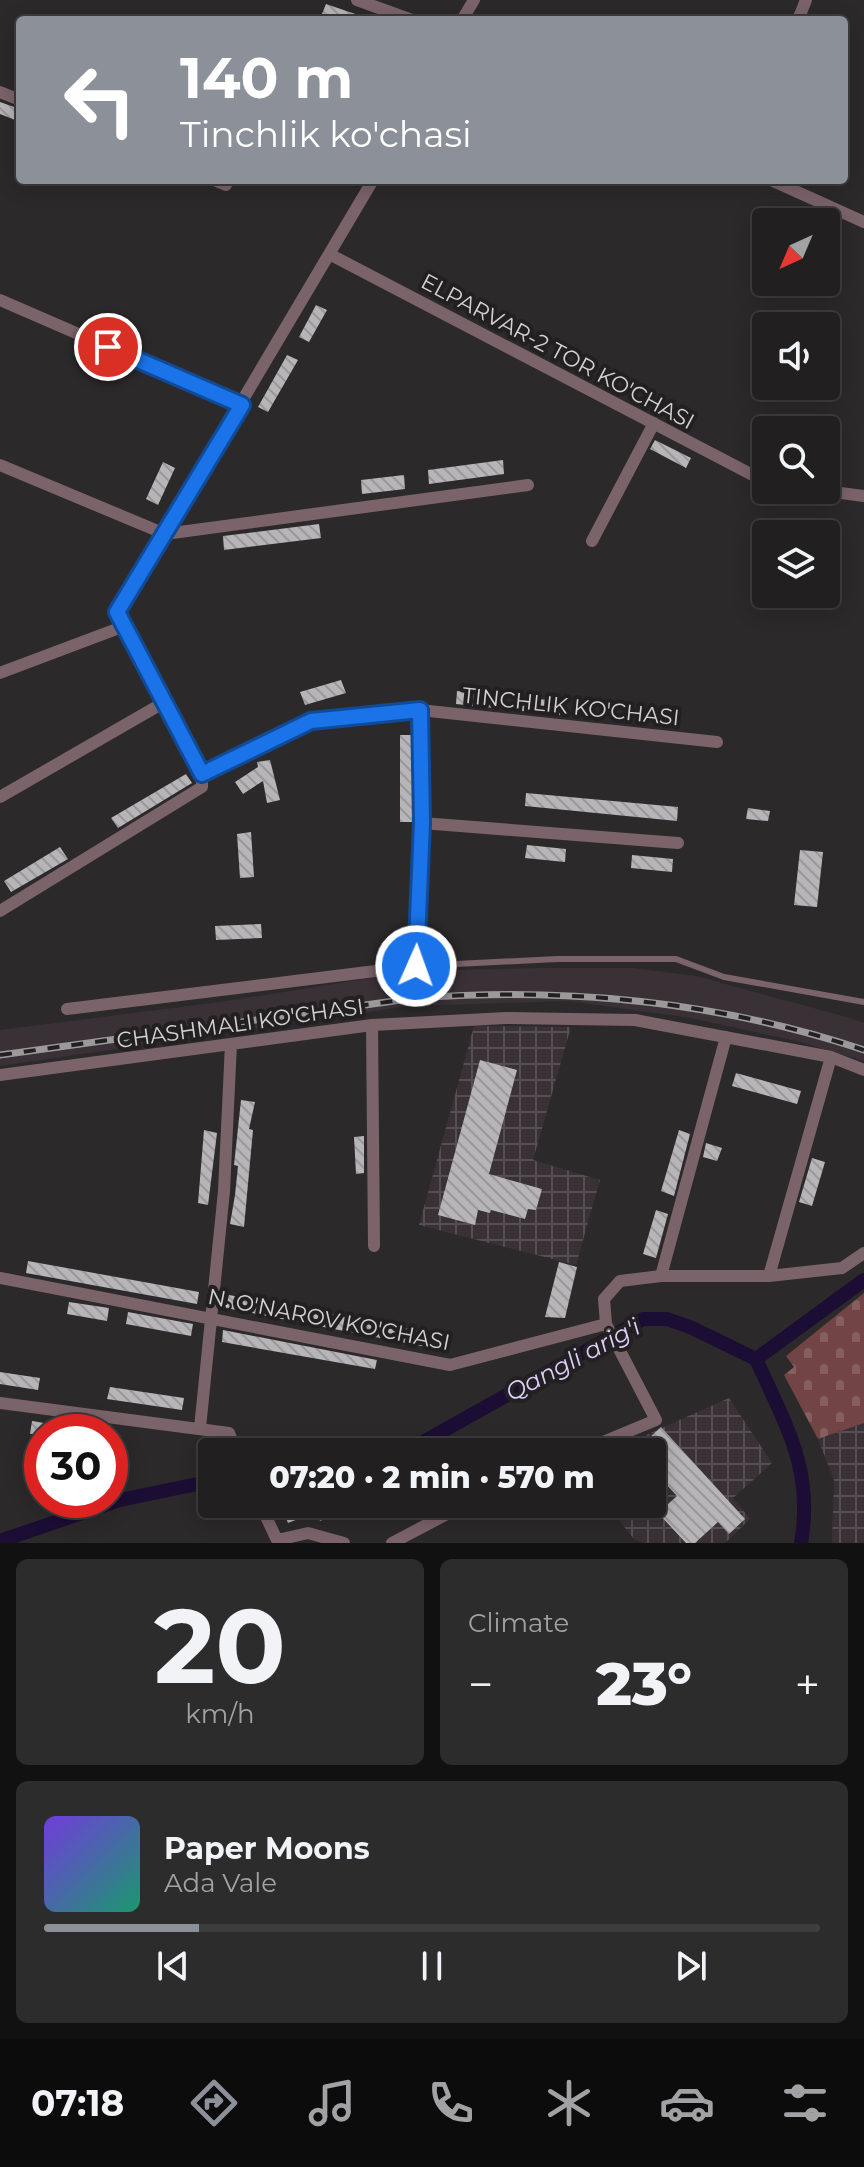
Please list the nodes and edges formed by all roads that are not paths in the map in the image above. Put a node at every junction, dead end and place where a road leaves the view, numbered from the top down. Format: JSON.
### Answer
{"nodes":[{"id":1,"x":357,"y":0,"type":"edge"},
{"id":2,"x":401,"y":16,"type":"edge"},
{"id":3,"x":371,"y":184,"type":"edge"},
{"id":4,"x":780,"y":184,"type":"edge"},
{"id":5,"x":864,"y":222,"type":"edge"},
{"id":6,"x":331,"y":255,"type":"junction"},
{"id":7,"x":0,"y":300,"type":"edge"},
{"id":8,"x":242,"y":405,"type":"junction"},
{"id":9,"x":654,"y":423,"type":"junction"},
{"id":10,"x":0,"y":465,"type":"edge"},
{"id":11,"x":752,"y":475,"type":"edge"},
{"id":12,"x":528,"y":485,"type":"dead end"},
{"id":13,"x":840,"y":493,"type":"edge"},
{"id":14,"x":864,"y":496,"type":"edge"},
{"id":15,"x":165,"y":534,"type":"junction"},
{"id":16,"x":592,"y":541,"type":"dead end"},
{"id":17,"x":122,"y":627,"type":"junction"},
{"id":18,"x":0,"y":673,"type":"edge"},
{"id":19,"x":163,"y":703,"type":"junction"},
{"id":20,"x":420,"y":710,"type":"junction"},
{"id":21,"x":717,"y":742,"type":"dead end"},
{"id":22,"x":202,"y":774,"type":"junction"},
{"id":23,"x":0,"y":797,"type":"edge"},
{"id":24,"x":422,"y":823,"type":"junction"},
{"id":25,"x":678,"y":843,"type":"dead end"},
{"id":26,"x":0,"y":911,"type":"edge"},
{"id":27,"x":416,"y":966,"type":"junction"},
{"id":28,"x":864,"y":1002,"type":"edge"},
{"id":29,"x":67,"y":1009,"type":"dead end"},
{"id":30,"x":372,"y":1025,"type":"junction"},
{"id":31,"x":726,"y":1037,"type":"junction"},
{"id":32,"x":231,"y":1044,"type":"junction"},
{"id":33,"x":831,"y":1057,"type":"junction"},
{"id":34,"x":864,"y":1070,"type":"edge"},
{"id":35,"x":0,"y":1075,"type":"edge"},
{"id":36,"x":374,"y":1246,"type":"dead end"},
{"id":37,"x":864,"y":1253,"type":"edge"},
{"id":38,"x":661,"y":1276,"type":"junction"},
{"id":39,"x":769,"y":1276,"type":"junction"},
{"id":40,"x":0,"y":1278,"type":"edge"},
{"id":41,"x":214,"y":1318,"type":"junction"},
{"id":42,"x":606,"y":1324,"type":"junction"},
{"id":43,"x":0,"y":1403,"type":"edge"},
{"id":44,"x":200,"y":1428,"type":"junction"},
{"id":45,"x":231,"y":1438,"type":"edge"},
{"id":46,"x":613,"y":1438,"type":"edge"},
{"id":47,"x":265,"y":1518,"type":"edge"},
{"id":48,"x":439,"y":1518,"type":"edge"},
{"id":49,"x":274,"y":1542,"type":"edge"},
{"id":50,"x":344,"y":1543,"type":"edge"},
{"id":51,"x":392,"y":1543,"type":"edge"}],
"edges":[{"from":1,"to":2,"type":"street"},
{"from":3,"to":6,"type":"street"},
{"from":4,"to":5,"type":"street"},
{"from":6,"to":8,"type":"street"},
{"from":6,"to":9,"type":"street","name":"ELPARVAR-2 TOR KO'CHASI"},
{"from":7,"to":8,"type":"street"},
{"from":8,"to":15,"type":"street"},
{"from":9,"to":11,"type":"street","name":"ELPARVAR-2 TOR KO'CHASI"},
{"from":9,"to":16,"type":"street"},
{"from":10,"to":15,"type":"street"},
{"from":12,"to":15,"type":"street"},
{"from":13,"to":14,"type":"street"},
{"from":15,"to":17,"type":"street"},
{"from":17,"to":18,"type":"street"},
{"from":17,"to":19,"type":"street"},
{"from":19,"to":22,"type":"street"},
{"from":19,"to":23,"type":"street"},
{"from":20,"to":21,"type":"street","name":"TINCHLIK KO'CHASI"},
{"from":20,"to":22,"type":"street","name":"TINCHLIK KO'CHASI"},
{"from":20,"to":24,"type":"street"},
{"from":22,"to":26,"type":"street"},
{"from":24,"to":25,"type":"street"},
{"from":24,"to":27,"type":"street"},
{"from":27,"to":28,"type":"lane"},
{"from":27,"to":29,"type":"street"},
{"from":30,"to":31,"type":"street","name":"CHASHMALI KO'CHASI"},
{"from":30,"to":32,"type":"street","name":"CHASHMALI KO'CHASI"},
{"from":30,"to":36,"type":"street"},
{"from":31,"to":33,"type":"street","name":"CHASHMALI KO'CHASI"},
{"from":31,"to":38,"type":"street"},
{"from":32,"to":35,"type":"street","name":"CHASHMALI KO'CHASI"},
{"from":32,"to":41,"type":"street"},
{"from":33,"to":34,"type":"street","name":"CHASHMALI KO'CHASI"},
{"from":33,"to":39,"type":"street"},
{"from":37,"to":39,"type":"street"},
{"from":38,"to":39,"type":"street"},
{"from":38,"to":42,"type":"street"},
{"from":40,"to":41,"type":"street","name":"N. O'NAROV KO'CHASI"},
{"from":41,"to":42,"type":"street","name":"N. O'NAROV KO'CHASI"},
{"from":41,"to":44,"type":"street"},
{"from":42,"to":46,"type":"street"},
{"from":43,"to":44,"type":"street"},
{"from":44,"to":45,"type":"street"},
{"from":47,"to":49,"type":"street"},
{"from":48,"to":51,"type":"street"},
{"from":49,"to":50,"type":"street"}]}
